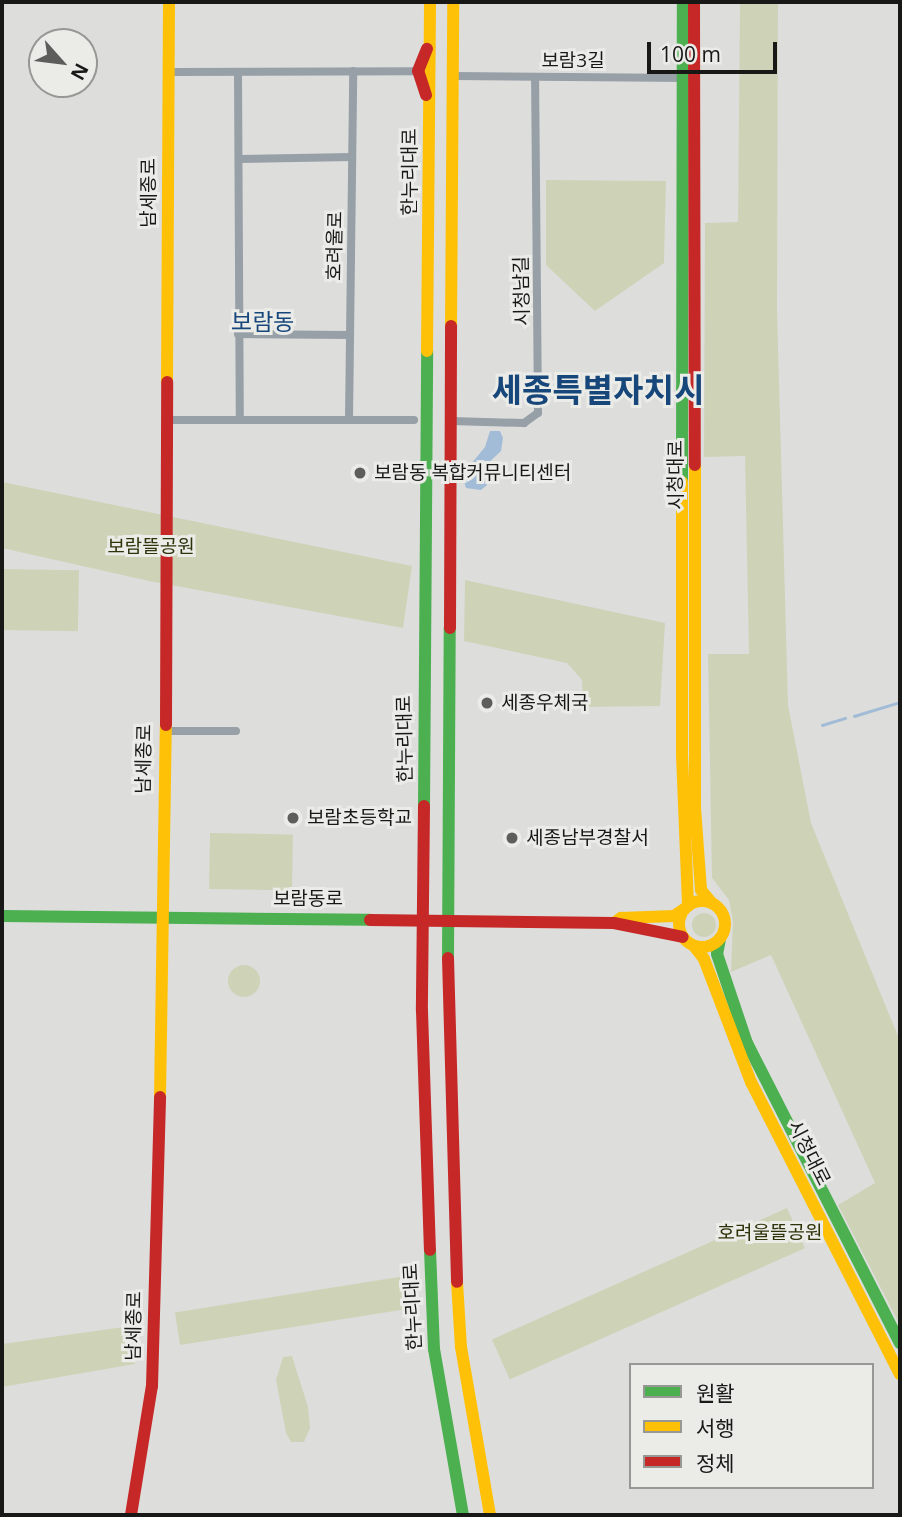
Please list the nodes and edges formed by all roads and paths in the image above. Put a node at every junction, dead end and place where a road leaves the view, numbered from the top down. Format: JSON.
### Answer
{"nodes":[{"id":1,"x":169,"y":2,"type":"edge"},
{"id":2,"x":430,"y":2,"type":"edge"},
{"id":3,"x":453,"y":2,"type":"edge"},
{"id":4,"x":683,"y":2,"type":"edge"},
{"id":5,"x":694,"y":2,"type":"edge"},
{"id":6,"x":430,"y":39,"type":"junction"},
{"id":7,"x":353,"y":71,"type":"junction"},
{"id":8,"x":418,"y":71,"type":"junction"},
{"id":9,"x":169,"y":72,"type":"junction"},
{"id":10,"x":239,"y":72,"type":"junction"},
{"id":11,"x":452,"y":76,"type":"junction"},
{"id":12,"x":535,"y":77,"type":"junction"},
{"id":13,"x":688,"y":78,"type":"junction"},
{"id":14,"x":430,"y":107,"type":"junction"},
{"id":15,"x":352,"y":157,"type":"junction"},
{"id":16,"x":239,"y":159,"type":"junction"},
{"id":17,"x":238,"y":334,"type":"junction"},
{"id":18,"x":350,"y":335,"type":"junction"},
{"id":19,"x":424,"y":398,"type":"junction"},
{"id":20,"x":240,"y":420,"type":"junction"},
{"id":21,"x":349,"y":420,"type":"junction"},
{"id":22,"x":414,"y":420,"type":"junction"},
{"id":23,"x":168,"y":421,"type":"junction"},
{"id":24,"x":451,"y":421,"type":"junction"},
{"id":25,"x":426,"y":441,"type":"junction"},
{"id":26,"x":164,"y":730,"type":"junction"},
{"id":27,"x":236,"y":731,"type":"dead end"},
{"id":28,"x":712,"y":903,"type":"junction"},
{"id":29,"x":685,"y":908,"type":"junction"},
{"id":30,"x":2,"y":916,"type":"edge"},
{"id":31,"x":163,"y":916,"type":"junction"},
{"id":32,"x":425,"y":919,"type":"junction"},
{"id":33,"x":450,"y":919,"type":"junction"},
{"id":34,"x":614,"y":923,"type":"junction"},
{"id":35,"x":683,"y":937,"type":"junction"},
{"id":36,"x":720,"y":939,"type":"junction"},
{"id":37,"x":694,"y":946,"type":"junction"},
{"id":38,"x":900,"y":1343,"type":"edge"},
{"id":39,"x":900,"y":1374,"type":"edge"},
{"id":40,"x":131,"y":1515,"type":"edge"},
{"id":41,"x":463,"y":1515,"type":"edge"},
{"id":42,"x":490,"y":1515,"type":"edge"}],
"edges":[{"from":1,"to":9,"type":"street","name":"남세종로"},
{"from":2,"to":6,"type":"street","name":"한누리대로"},
{"from":3,"to":11,"type":"street"},
{"from":4,"to":13,"type":"street","name":"시청대로"},
{"from":5,"to":13,"type":"street","name":"시청대로"},
{"from":6,"to":8,"type":"street"},
{"from":6,"to":14,"type":"street","name":"한누리대로"},
{"from":7,"to":8,"type":"street"},
{"from":7,"to":10,"type":"street"},
{"from":7,"to":15,"type":"street","name":"호려울로"},
{"from":8,"to":14,"type":"street"},
{"from":9,"to":10,"type":"street"},
{"from":9,"to":23,"type":"street","name":"남세종로"},
{"from":10,"to":16,"type":"street"},
{"from":11,"to":12,"type":"street","name":"보람3길"},
{"from":11,"to":24,"type":"street"},
{"from":12,"to":13,"type":"street","name":"보람3길"},
{"from":12,"to":24,"type":"street","name":"시청남길"},
{"from":13,"to":28,"type":"street","name":"시청대로"},
{"from":13,"to":29,"type":"street","name":"시청대로"},
{"from":14,"to":19,"type":"street","name":"한누리대로"},
{"from":15,"to":16,"type":"street"},
{"from":15,"to":18,"type":"street","name":"호려울로"},
{"from":16,"to":17,"type":"street"},
{"from":17,"to":18,"type":"street"},
{"from":17,"to":20,"type":"street"},
{"from":18,"to":21,"type":"street","name":"호려울로"},
{"from":19,"to":22,"type":"street"},
{"from":19,"to":25,"type":"street","name":"한누리대로"},
{"from":20,"to":21,"type":"street"},
{"from":20,"to":23,"type":"street"},
{"from":21,"to":22,"type":"street"},
{"from":22,"to":25,"type":"street"},
{"from":23,"to":26,"type":"street","name":"남세종로"},
{"from":24,"to":33,"type":"street"},
{"from":25,"to":32,"type":"street","name":"한누리대로"},
{"from":26,"to":27,"type":"street"},
{"from":26,"to":31,"type":"street","name":"남세종로"},
{"from":28,"to":29,"type":"street"},
{"from":28,"to":36,"type":"street"},
{"from":29,"to":34,"type":"street"},
{"from":29,"to":35,"type":"street"},
{"from":30,"to":31,"type":"street","name":"보람동로"},
{"from":31,"to":32,"type":"street","name":"보람동로"},
{"from":31,"to":40,"type":"street","name":"남세종로"},
{"from":32,"to":33,"type":"street","name":"보람동로"},
{"from":32,"to":41,"type":"street","name":"한누리대로"},
{"from":33,"to":34,"type":"street","name":"보람동로"},
{"from":33,"to":42,"type":"street"},
{"from":34,"to":35,"type":"street"},
{"from":35,"to":37,"type":"street"},
{"from":36,"to":37,"type":"street"},
{"from":36,"to":38,"type":"street","name":"시청대로"},
{"from":37,"to":39,"type":"street","name":"시청대로"}]}
